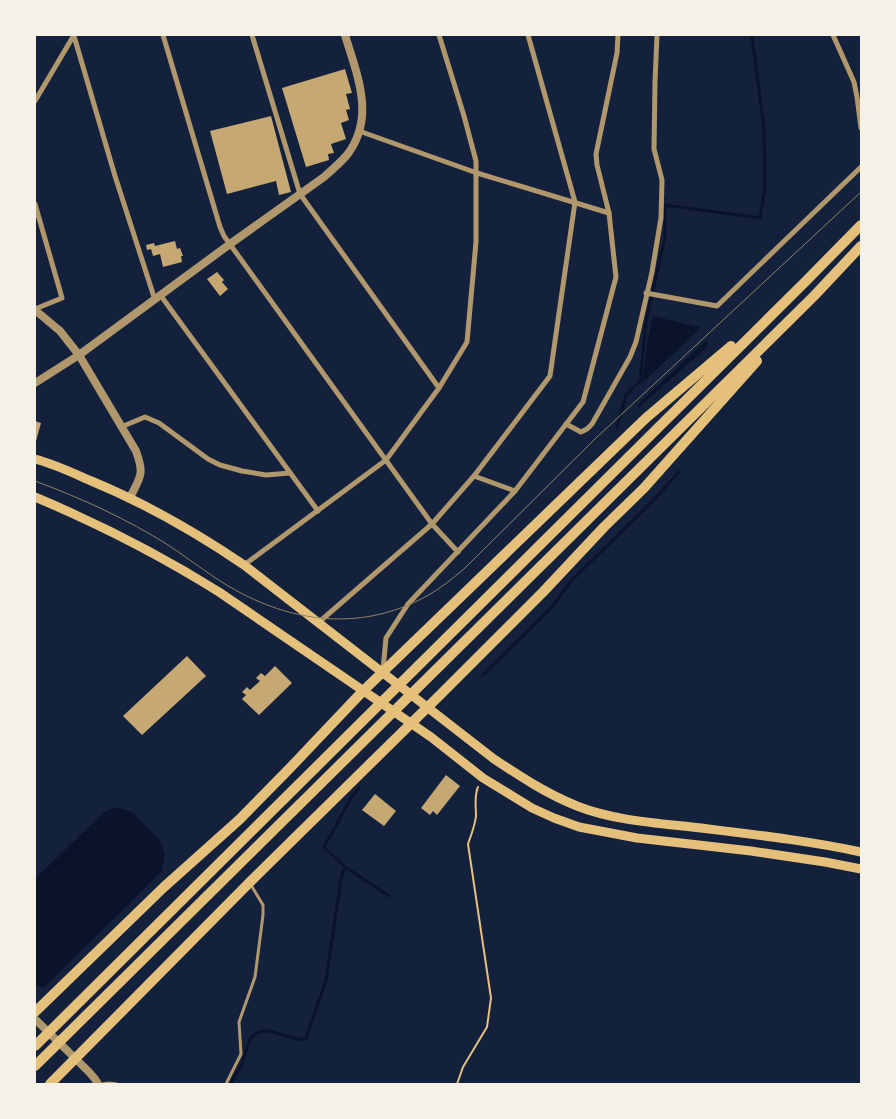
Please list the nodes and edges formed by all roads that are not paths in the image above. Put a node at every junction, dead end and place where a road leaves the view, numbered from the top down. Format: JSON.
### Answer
{"nodes":[{"id":1,"x":74,"y":35,"type":"edge"},
{"id":2,"x":163,"y":35,"type":"edge"},
{"id":3,"x":252,"y":35,"type":"edge"},
{"id":4,"x":345,"y":35,"type":"edge"},
{"id":5,"x":439,"y":35,"type":"edge"},
{"id":6,"x":528,"y":35,"type":"edge"},
{"id":7,"x":618,"y":35,"type":"edge"},
{"id":8,"x":657,"y":35,"type":"edge"},
{"id":9,"x":833,"y":35,"type":"edge"},
{"id":10,"x":35,"y":101,"type":"edge"},
{"id":11,"x":861,"y":128,"type":"edge"},
{"id":12,"x":359,"y":130,"type":"junction"},
{"id":13,"x":861,"y":167,"type":"edge"},
{"id":14,"x":476,"y":173,"type":"junction"},
{"id":15,"x":300,"y":194,"type":"junction"},
{"id":16,"x":575,"y":202,"type":"junction"},
{"id":17,"x":35,"y":204,"type":"edge"},
{"id":18,"x":609,"y":213,"type":"junction"},
{"id":19,"x":861,"y":225,"type":"edge"},
{"id":20,"x":230,"y":244,"type":"junction"},
{"id":21,"x":861,"y":246,"type":"edge"},
{"id":22,"x":648,"y":294,"type":"junction"},
{"id":23,"x":814,"y":296,"type":"junction"},
{"id":24,"x":158,"y":298,"type":"junction"},
{"id":25,"x":786,"y":301,"type":"junction"},
{"id":26,"x":35,"y":310,"type":"edge"},
{"id":27,"x":79,"y":355,"type":"junction"},
{"id":28,"x":35,"y":383,"type":"edge"},
{"id":29,"x":439,"y":388,"type":"junction"},
{"id":30,"x":566,"y":424,"type":"junction"},
{"id":31,"x":121,"y":427,"type":"junction"},
{"id":32,"x":35,"y":459,"type":"edge"},
{"id":33,"x":386,"y":460,"type":"junction"},
{"id":34,"x":290,"y":472,"type":"junction"},
{"id":35,"x":474,"y":476,"type":"junction"},
{"id":36,"x":515,"y":491,"type":"junction"},
{"id":37,"x":35,"y":497,"type":"edge"},
{"id":38,"x":130,"y":498,"type":"junction"},
{"id":39,"x":318,"y":511,"type":"junction"},
{"id":40,"x":432,"y":524,"type":"junction"},
{"id":41,"x":458,"y":552,"type":"junction"},
{"id":42,"x":244,"y":565,"type":"junction"},
{"id":43,"x":318,"y":623,"type":"junction"},
{"id":44,"x":383,"y":672,"type":"junction"},
{"id":45,"x":363,"y":691,"type":"junction"},
{"id":46,"x":428,"y":707,"type":"junction"},
{"id":47,"x":411,"y":724,"type":"junction"},
{"id":48,"x":861,"y":852,"type":"edge"},
{"id":49,"x":861,"y":869,"type":"edge"},
{"id":50,"x":249,"y":883,"type":"junction"},
{"id":51,"x":35,"y":1012,"type":"edge"},
{"id":52,"x":35,"y":1019,"type":"edge"},
{"id":53,"x":35,"y":1046,"type":"edge"},
{"id":54,"x":75,"y":1059,"type":"junction"},
{"id":55,"x":35,"y":1066,"type":"edge"},
{"id":56,"x":50,"y":1084,"type":"edge"},
{"id":57,"x":98,"y":1084,"type":"edge"},
{"id":58,"x":102,"y":1084,"type":"edge"},
{"id":59,"x":117,"y":1084,"type":"edge"},
{"id":60,"x":226,"y":1084,"type":"edge"}],
"edges":[{"from":1,"to":10,"type":"street"},
{"from":1,"to":24,"type":"street"},
{"from":2,"to":20,"type":"street"},
{"from":3,"to":15,"type":"street"},
{"from":4,"to":12,"type":"street"},
{"from":5,"to":14,"type":"street"},
{"from":6,"to":16,"type":"street"},
{"from":7,"to":18,"type":"street"},
{"from":8,"to":22,"type":"street"},
{"from":9,"to":11,"type":"street"},
{"from":12,"to":14,"type":"street"},
{"from":12,"to":15,"type":"street"},
{"from":13,"to":22,"type":"street"},
{"from":14,"to":16,"type":"street"},
{"from":14,"to":29,"type":"street"},
{"from":15,"to":20,"type":"street"},
{"from":15,"to":29,"type":"street"},
{"from":16,"to":18,"type":"street"},
{"from":16,"to":35,"type":"street"},
{"from":17,"to":26,"type":"street"},
{"from":18,"to":30,"type":"street"},
{"from":19,"to":25,"type":"highway"},
{"from":20,"to":24,"type":"street"},
{"from":20,"to":33,"type":"street"},
{"from":21,"to":23,"type":"highway"},
{"from":22,"to":30,"type":"street"},
{"from":23,"to":46,"type":"highway"},
{"from":23,"to":55,"type":"highway"},
{"from":24,"to":27,"type":"street"},
{"from":24,"to":34,"type":"street"},
{"from":25,"to":44,"type":"highway"},
{"from":25,"to":53,"type":"highway"},
{"from":26,"to":27,"type":"street"},
{"from":27,"to":28,"type":"street"},
{"from":27,"to":31,"type":"street"},
{"from":29,"to":33,"type":"street"},
{"from":30,"to":36,"type":"street"},
{"from":31,"to":34,"type":"street"},
{"from":31,"to":38,"type":"street"},
{"from":32,"to":38,"type":"main road"},
{"from":33,"to":39,"type":"street"},
{"from":33,"to":40,"type":"street"},
{"from":34,"to":39,"type":"street"},
{"from":35,"to":36,"type":"street"},
{"from":35,"to":40,"type":"street"},
{"from":36,"to":41,"type":"street"},
{"from":37,"to":45,"type":"main road"},
{"from":38,"to":42,"type":"main road"},
{"from":39,"to":42,"type":"street"},
{"from":40,"to":41,"type":"street"},
{"from":40,"to":43,"type":"street"},
{"from":41,"to":44,"type":"street"},
{"from":42,"to":43,"type":"main road"},
{"from":43,"to":44,"type":"main road"},
{"from":44,"to":45,"type":"highway"},
{"from":44,"to":46,"type":"main road"},
{"from":45,"to":47,"type":"main road"},
{"from":45,"to":51,"type":"highway"},
{"from":46,"to":47,"type":"highway"},
{"from":46,"to":48,"type":"main road"},
{"from":47,"to":49,"type":"main road"},
{"from":47,"to":50,"type":"highway"},
{"from":50,"to":54,"type":"highway"},
{"from":50,"to":60,"type":"lane"},
{"from":52,"to":54,"type":"street"},
{"from":54,"to":56,"type":"highway"},
{"from":54,"to":57,"type":"street"},
{"from":58,"to":59,"type":"lane"}]}
